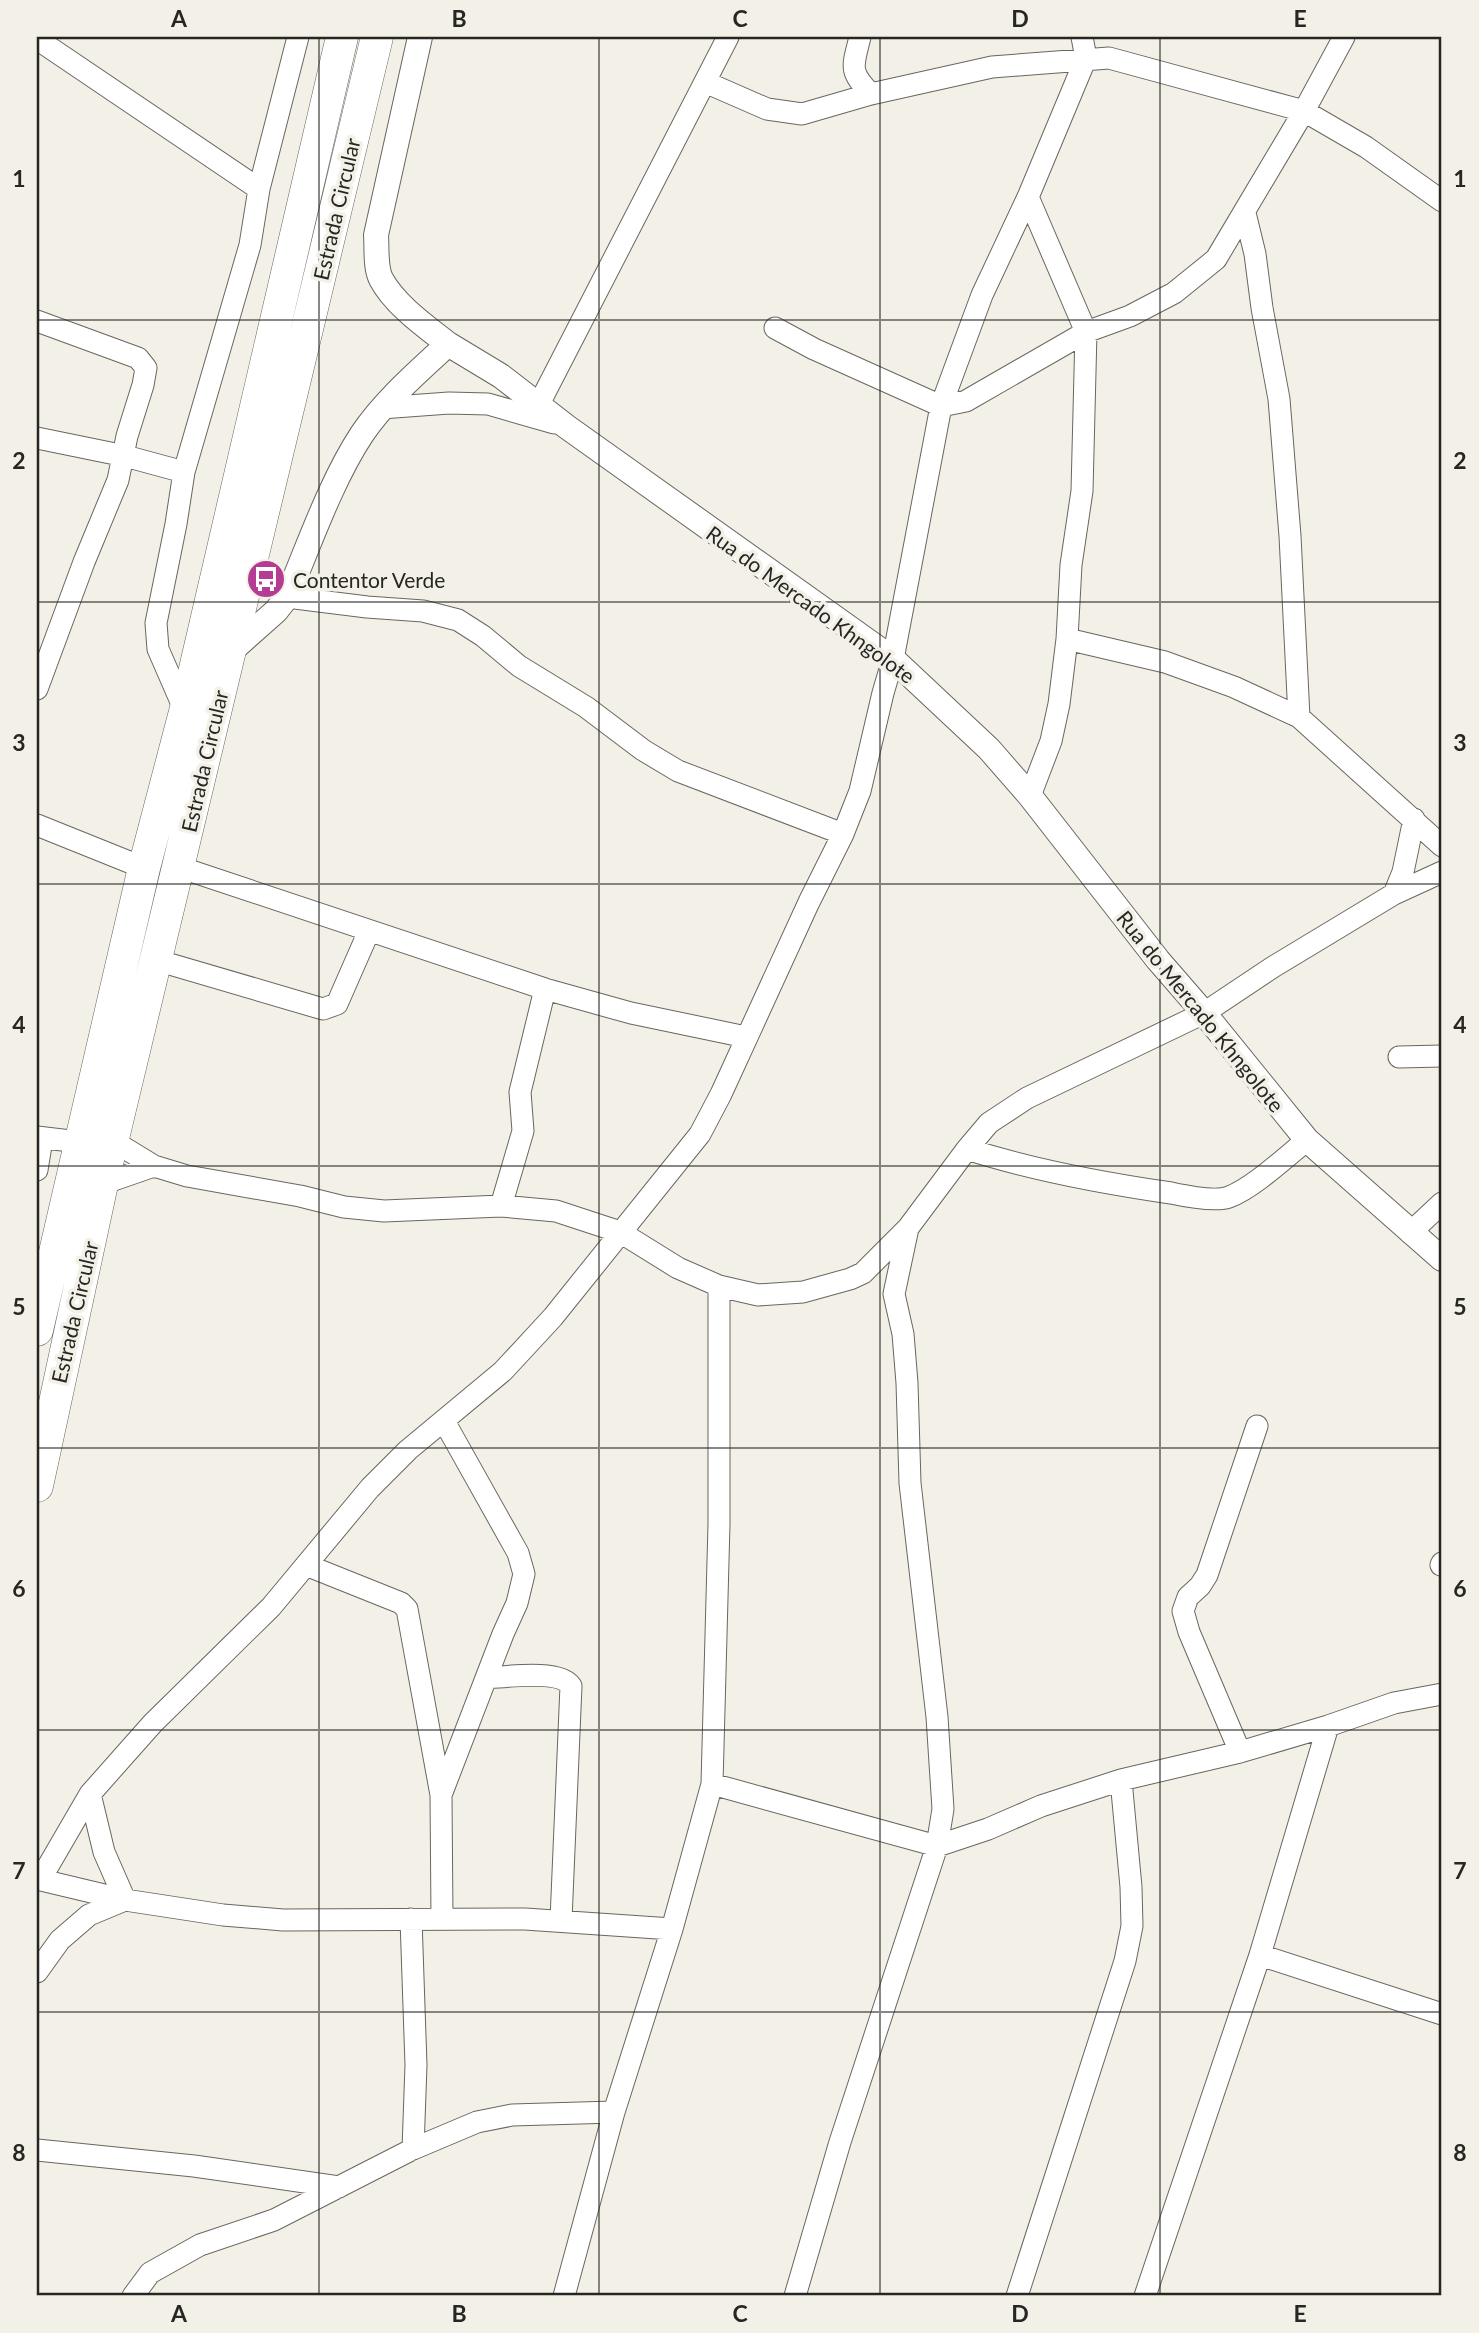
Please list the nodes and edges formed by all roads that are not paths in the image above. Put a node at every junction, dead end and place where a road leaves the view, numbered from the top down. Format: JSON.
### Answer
{"nodes":[{"id":1,"x":298,"y":37,"type":"edge"},
{"id":2,"x":342,"y":37,"type":"edge"},
{"id":3,"x":377,"y":37,"type":"edge"},
{"id":4,"x":420,"y":37,"type":"edge"},
{"id":5,"x":729,"y":37,"type":"edge"},
{"id":6,"x":860,"y":37,"type":"edge"},
{"id":7,"x":1082,"y":37,"type":"edge"},
{"id":8,"x":1344,"y":37,"type":"edge"},
{"id":9,"x":37,"y":39,"type":"edge"},
{"id":10,"x":1086,"y":58,"type":"junction"},
{"id":11,"x":705,"y":82,"type":"junction"},
{"id":12,"x":871,"y":94,"type":"junction"},
{"id":13,"x":1304,"y":111,"type":"junction"},
{"id":14,"x":258,"y":188,"type":"junction"},
{"id":15,"x":1028,"y":197,"type":"junction"},
{"id":16,"x":1442,"y":201,"type":"edge"},
{"id":17,"x":1245,"y":213,"type":"junction"},
{"id":18,"x":37,"y":321,"type":"edge"},
{"id":19,"x":775,"y":328,"type":"dead end"},
{"id":20,"x":1086,"y":332,"type":"junction"},
{"id":21,"x":448,"y":344,"type":"junction"},
{"id":22,"x":539,"y":404,"type":"junction"},
{"id":23,"x":941,"y":406,"type":"junction"},
{"id":24,"x":381,"y":408,"type":"junction"},
{"id":25,"x":567,"y":427,"type":"junction"},
{"id":26,"x":37,"y":438,"type":"edge"},
{"id":27,"x":125,"y":456,"type":"junction"},
{"id":28,"x":184,"y":472,"type":"junction"},
{"id":29,"x":287,"y":597,"type":"junction"},
{"id":30,"x":1067,"y":639,"type":"junction"},
{"id":31,"x":231,"y":651,"type":"junction"},
{"id":32,"x":893,"y":659,"type":"junction"},
{"id":33,"x":37,"y":689,"type":"edge"},
{"id":34,"x":185,"y":712,"type":"junction"},
{"id":35,"x":1299,"y":717,"type":"junction"},
{"id":36,"x":1030,"y":796,"type":"junction"},
{"id":37,"x":1414,"y":819,"type":"junction"},
{"id":38,"x":37,"y":825,"type":"edge"},
{"id":39,"x":843,"y":834,"type":"junction"},
{"id":40,"x":1442,"y":846,"type":"edge"},
{"id":41,"x":179,"y":867,"type":"junction"},
{"id":42,"x":144,"y":868,"type":"junction"},
{"id":43,"x":1442,"y":872,"type":"edge"},
{"id":44,"x":1394,"y":894,"type":"junction"},
{"id":45,"x":369,"y":931,"type":"junction"},
{"id":46,"x":156,"y":960,"type":"junction"},
{"id":47,"x":545,"y":989,"type":"junction"},
{"id":48,"x":1204,"y":1013,"type":"junction"},
{"id":49,"x":746,"y":1037,"type":"junction"},
{"id":50,"x":1442,"y":1056,"type":"edge"},
{"id":51,"x":1399,"y":1057,"type":"dead end"},
{"id":52,"x":39,"y":1138,"type":"edge"},
{"id":53,"x":1307,"y":1140,"type":"junction"},
{"id":54,"x":113,"y":1141,"type":"junction"},
{"id":55,"x":79,"y":1142,"type":"junction"},
{"id":56,"x":967,"y":1149,"type":"junction"},
{"id":57,"x":154,"y":1166,"type":"junction"},
{"id":58,"x":37,"y":1170,"type":"edge"},
{"id":59,"x":102,"y":1184,"type":"junction"},
{"id":60,"x":1442,"y":1203,"type":"edge"},
{"id":61,"x":500,"y":1206,"type":"junction"},
{"id":62,"x":908,"y":1228,"type":"junction"},
{"id":63,"x":620,"y":1232,"type":"junction"},
{"id":64,"x":1410,"y":1233,"type":"junction"},
{"id":65,"x":1442,"y":1259,"type":"edge"},
{"id":66,"x":863,"y":1273,"type":"junction"},
{"id":67,"x":719,"y":1286,"type":"junction"},
{"id":68,"x":894,"y":1294,"type":"junction"},
{"id":69,"x":37,"y":1330,"type":"edge"},
{"id":70,"x":444,"y":1420,"type":"junction"},
{"id":71,"x":1257,"y":1426,"type":"dead end"},
{"id":72,"x":37,"y":1486,"type":"edge"},
{"id":73,"x":306,"y":1565,"type":"junction"},
{"id":74,"x":486,"y":1678,"type":"junction"},
{"id":75,"x":1442,"y":1694,"type":"edge"},
{"id":76,"x":1328,"y":1726,"type":"junction"},
{"id":77,"x":1240,"y":1752,"type":"junction"},
{"id":78,"x":1121,"y":1780,"type":"junction"},
{"id":79,"x":712,"y":1784,"type":"junction"},
{"id":80,"x":90,"y":1794,"type":"junction"},
{"id":81,"x":441,"y":1795,"type":"junction"},
{"id":82,"x":937,"y":1846,"type":"junction"},
{"id":83,"x":38,"y":1880,"type":"edge"},
{"id":84,"x":125,"y":1900,"type":"junction"},
{"id":85,"x":411,"y":1919,"type":"junction"},
{"id":86,"x":442,"y":1919,"type":"junction"},
{"id":87,"x":561,"y":1920,"type":"junction"},
{"id":88,"x":672,"y":1929,"type":"junction"},
{"id":89,"x":1260,"y":1955,"type":"junction"},
{"id":90,"x":37,"y":1972,"type":"edge"},
{"id":91,"x":1442,"y":2014,"type":"edge"},
{"id":92,"x":614,"y":2112,"type":"junction"},
{"id":93,"x":413,"y":2149,"type":"junction"},
{"id":94,"x":37,"y":2150,"type":"edge"},
{"id":95,"x":339,"y":2187,"type":"junction"},
{"id":96,"x":133,"y":2296,"type":"edge"},
{"id":97,"x":564,"y":2296,"type":"edge"},
{"id":98,"x":795,"y":2296,"type":"edge"},
{"id":99,"x":1017,"y":2296,"type":"edge"},
{"id":100,"x":1145,"y":2296,"type":"edge"}],
"edges":[{"from":1,"to":14,"type":"street"},
{"from":2,"to":34,"type":"main road","name":"Estrada Circular"},
{"from":3,"to":31,"type":"main road","name":"Estrada Circular"},
{"from":4,"to":21,"type":"street","name":"Rua do Mercado Khngolote"},
{"from":5,"to":11,"type":"street"},
{"from":6,"to":12,"type":"street"},
{"from":7,"to":10,"type":"street"},
{"from":8,"to":13,"type":"street"},
{"from":9,"to":14,"type":"street"},
{"from":10,"to":12,"type":"street"},
{"from":10,"to":13,"type":"street"},
{"from":10,"to":15,"type":"street"},
{"from":11,"to":12,"type":"street"},
{"from":11,"to":22,"type":"street"},
{"from":13,"to":16,"type":"street"},
{"from":13,"to":17,"type":"street"},
{"from":14,"to":28,"type":"street"},
{"from":15,"to":20,"type":"street"},
{"from":15,"to":23,"type":"street"},
{"from":17,"to":20,"type":"street"},
{"from":17,"to":35,"type":"street"},
{"from":18,"to":27,"type":"street"},
{"from":19,"to":23,"type":"street"},
{"from":20,"to":23,"type":"street"},
{"from":20,"to":30,"type":"street"},
{"from":21,"to":22,"type":"street","name":"Rua do Mercado Khngolote"},
{"from":21,"to":24,"type":"street"},
{"from":22,"to":25,"type":"street","name":"Rua do Mercado Khngolote"},
{"from":23,"to":32,"type":"street"},
{"from":24,"to":25,"type":"street"},
{"from":24,"to":29,"type":"street"},
{"from":25,"to":32,"type":"street","name":"Rua do Mercado Khngolote"},
{"from":26,"to":27,"type":"street"},
{"from":27,"to":28,"type":"street"},
{"from":27,"to":33,"type":"street"},
{"from":28,"to":34,"type":"street"},
{"from":29,"to":31,"type":"street"},
{"from":29,"to":39,"type":"street"},
{"from":30,"to":35,"type":"street"},
{"from":30,"to":36,"type":"street"},
{"from":31,"to":41,"type":"main road","name":"Estrada Circular"},
{"from":32,"to":36,"type":"street","name":"Rua do Mercado Khngolote"},
{"from":32,"to":39,"type":"street"},
{"from":34,"to":42,"type":"main road","name":"Estrada Circular"},
{"from":35,"to":37,"type":"street"},
{"from":36,"to":48,"type":"street","name":"Rua do Mercado Khngolote"},
{"from":37,"to":40,"type":"street"},
{"from":37,"to":44,"type":"street"},
{"from":38,"to":42,"type":"street"},
{"from":39,"to":49,"type":"street"},
{"from":41,"to":45,"type":"street"},
{"from":41,"to":46,"type":"main road","name":"Estrada Circular"},
{"from":42,"to":55,"type":"main road","name":"Estrada Circular"},
{"from":43,"to":44,"type":"street"},
{"from":44,"to":48,"type":"street"},
{"from":45,"to":46,"type":"street"},
{"from":45,"to":47,"type":"street"},
{"from":46,"to":54,"type":"main road","name":"Estrada Circular"},
{"from":47,"to":49,"type":"street"},
{"from":47,"to":61,"type":"street"},
{"from":48,"to":53,"type":"street","name":"Rua do Mercado Khngolote"},
{"from":48,"to":56,"type":"street"},
{"from":49,"to":63,"type":"street"},
{"from":50,"to":51,"type":"street"},
{"from":52,"to":55,"type":"street"},
{"from":52,"to":58,"type":"street"},
{"from":53,"to":56,"type":"street"},
{"from":53,"to":64,"type":"street","name":"Rua do Mercado Khngolote"},
{"from":54,"to":57,"type":"street"},
{"from":54,"to":59,"type":"main road","name":"Estrada Circular"},
{"from":55,"to":69,"type":"main road","name":"Estrada Circular"},
{"from":56,"to":62,"type":"street"},
{"from":57,"to":59,"type":"street"},
{"from":57,"to":61,"type":"street"},
{"from":59,"to":72,"type":"main road","name":"Estrada Circular"},
{"from":60,"to":64,"type":"street"},
{"from":61,"to":63,"type":"street"},
{"from":62,"to":66,"type":"street"},
{"from":62,"to":68,"type":"street"},
{"from":63,"to":67,"type":"street"},
{"from":63,"to":70,"type":"street"},
{"from":64,"to":65,"type":"street","name":"Rua do Mercado Khngolote"},
{"from":66,"to":67,"type":"street"},
{"from":66,"to":68,"type":"street"},
{"from":67,"to":79,"type":"street"},
{"from":68,"to":82,"type":"street"},
{"from":70,"to":73,"type":"street"},
{"from":70,"to":74,"type":"street"},
{"from":71,"to":77,"type":"street"},
{"from":73,"to":80,"type":"street"},
{"from":73,"to":81,"type":"street"},
{"from":74,"to":81,"type":"street"},
{"from":74,"to":87,"type":"street"},
{"from":75,"to":76,"type":"street"},
{"from":76,"to":77,"type":"street"},
{"from":76,"to":89,"type":"street"},
{"from":77,"to":78,"type":"street"},
{"from":78,"to":82,"type":"street"},
{"from":78,"to":99,"type":"street"},
{"from":79,"to":82,"type":"street"},
{"from":79,"to":88,"type":"street"},
{"from":80,"to":83,"type":"street"},
{"from":80,"to":84,"type":"street"},
{"from":81,"to":86,"type":"street"},
{"from":82,"to":98,"type":"street"},
{"from":83,"to":84,"type":"street"},
{"from":84,"to":85,"type":"street"},
{"from":84,"to":90,"type":"street"},
{"from":85,"to":86,"type":"street"},
{"from":85,"to":93,"type":"street"},
{"from":86,"to":87,"type":"street"},
{"from":87,"to":88,"type":"street"},
{"from":88,"to":92,"type":"street"},
{"from":89,"to":91,"type":"street"},
{"from":89,"to":100,"type":"street"},
{"from":92,"to":93,"type":"street"},
{"from":92,"to":97,"type":"street"},
{"from":93,"to":95,"type":"street"},
{"from":94,"to":95,"type":"street"},
{"from":95,"to":96,"type":"street"}]}
